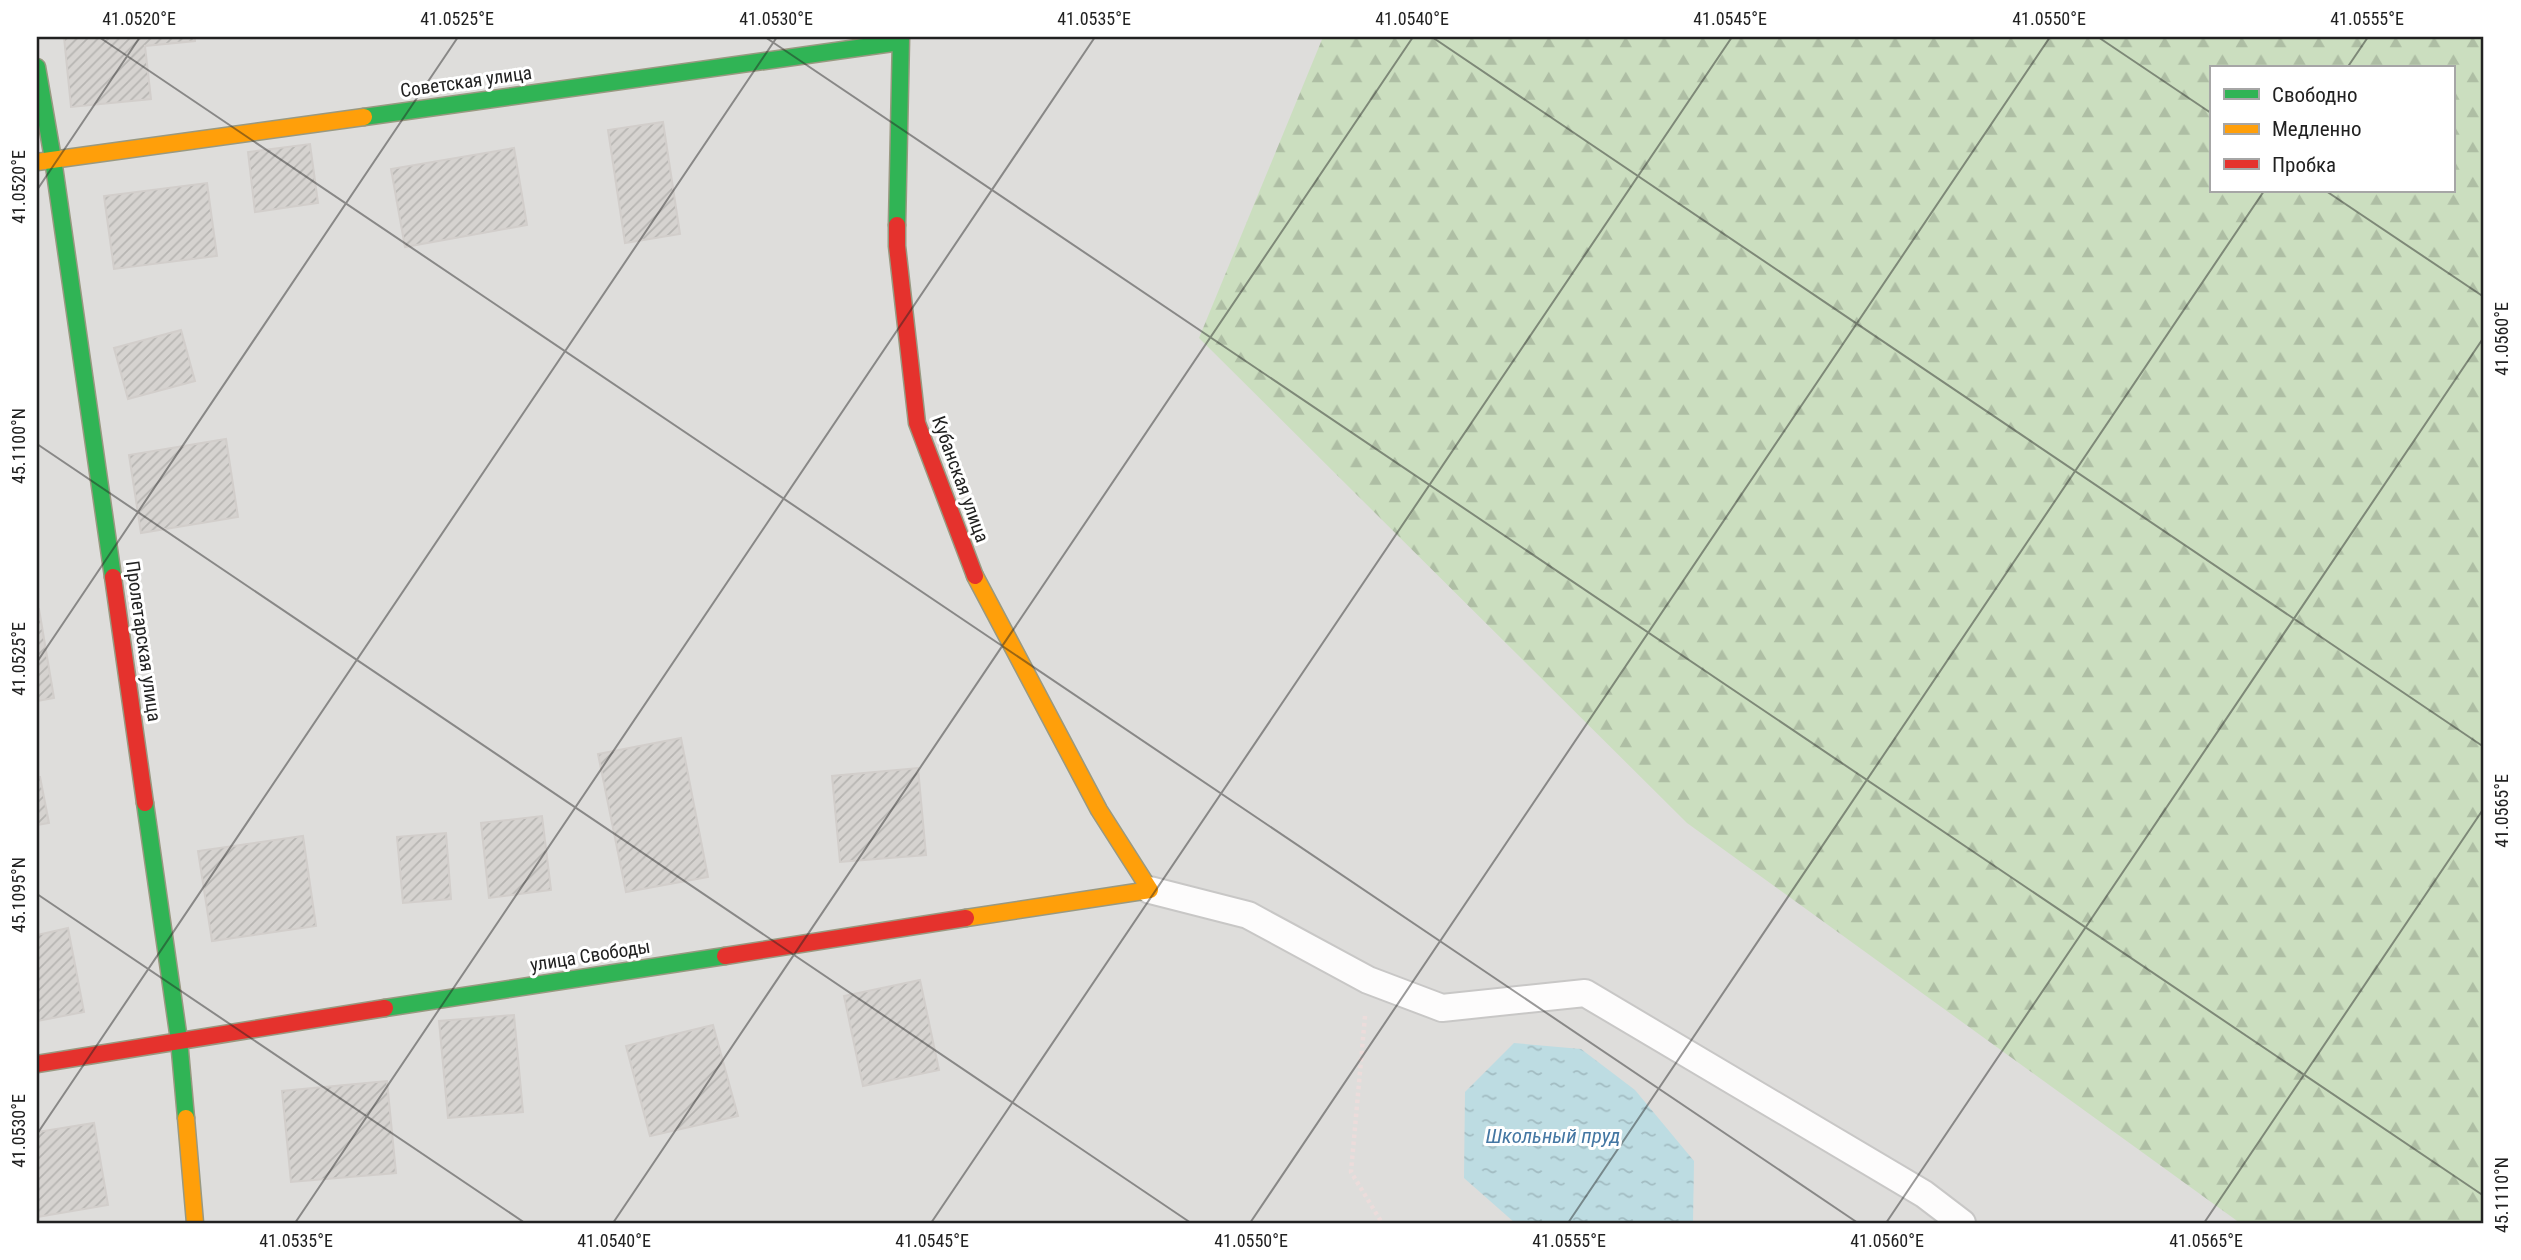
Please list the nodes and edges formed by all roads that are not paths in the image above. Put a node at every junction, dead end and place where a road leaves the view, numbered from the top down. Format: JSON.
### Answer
{"nodes":[{"id":1,"x":901,"y":40,"type":"edge"},
{"id":2,"x":37,"y":67,"type":"edge"},
{"id":3,"x":45,"y":160,"type":"edge"},
{"id":4,"x":1150,"y":890,"type":"junction"},
{"id":5,"x":179,"y":1040,"type":"junction"},
{"id":6,"x":37,"y":1064,"type":"edge"},
{"id":7,"x":195,"y":1223,"type":"edge"},
{"id":8,"x":1962,"y":1223,"type":"edge"}],
"edges":[{"from":1,"to":3,"type":"street","name":"Советская улица"},
{"from":1,"to":4,"type":"street","name":"Кубанская улица"},
{"from":2,"to":3,"type":"street","name":"Пролетарская улица"},
{"from":3,"to":5,"type":"street","name":"Пролетарская улица"},
{"from":4,"to":5,"type":"street","name":"улица Свободы"},
{"from":4,"to":8,"type":"lane"},
{"from":5,"to":6,"type":"street","name":"улица Свободы"},
{"from":5,"to":7,"type":"street","name":"Пролетарская улица"}]}
